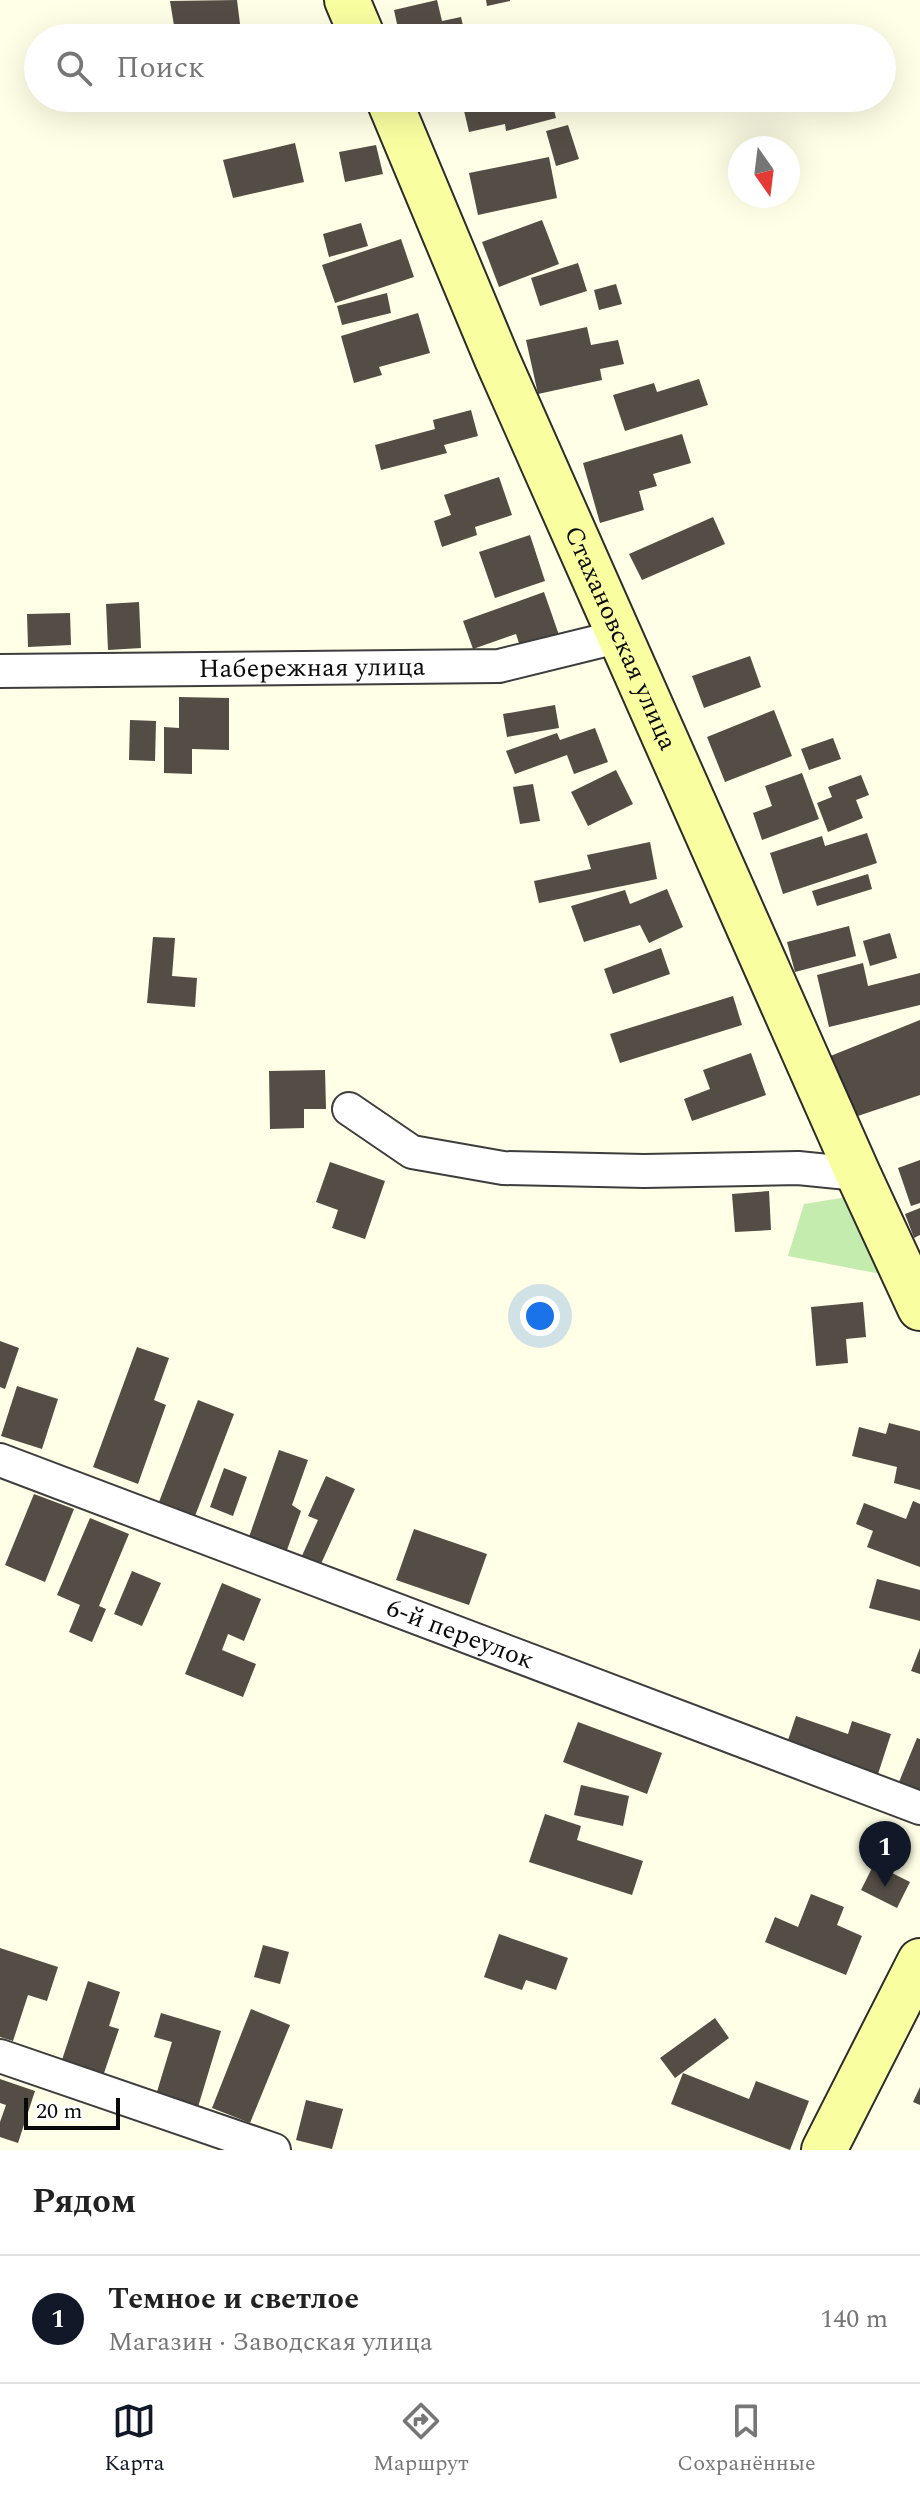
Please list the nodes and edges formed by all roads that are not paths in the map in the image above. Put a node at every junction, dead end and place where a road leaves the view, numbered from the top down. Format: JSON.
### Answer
{"nodes":[{"id":1,"x":347,"y":0,"type":"edge"},
{"id":2,"x":357,"y":24,"type":"edge"},
{"id":3,"x":394,"y":112,"type":"edge"},
{"id":4,"x":621,"y":636,"type":"junction"},
{"id":5,"x":0,"y":671,"type":"edge"},
{"id":6,"x":349,"y":1109,"type":"dead end"},
{"id":7,"x":858,"y":1174,"type":"junction"},
{"id":8,"x":920,"y":1308,"type":"edge"},
{"id":9,"x":0,"y":1460,"type":"edge"},
{"id":10,"x":920,"y":1808,"type":"edge"},
{"id":11,"x":920,"y":1961,"type":"edge"},
{"id":12,"x":0,"y":2056,"type":"edge"},
{"id":13,"x":274,"y":2150,"type":"edge"},
{"id":14,"x":824,"y":2150,"type":"edge"}],
"edges":[{"from":1,"to":2,"type":"street"},
{"from":3,"to":4,"type":"street","name":"Стахановская улица"},
{"from":4,"to":5,"type":"street","name":"Набережная улица"},
{"from":4,"to":7,"type":"street","name":"Стахановская улица"},
{"from":6,"to":7,"type":"street"},
{"from":7,"to":8,"type":"street","name":"Стахановская улица"},
{"from":9,"to":10,"type":"street","name":"6-й переулок"},
{"from":11,"to":14,"type":"street"},
{"from":12,"to":13,"type":"street"}]}
